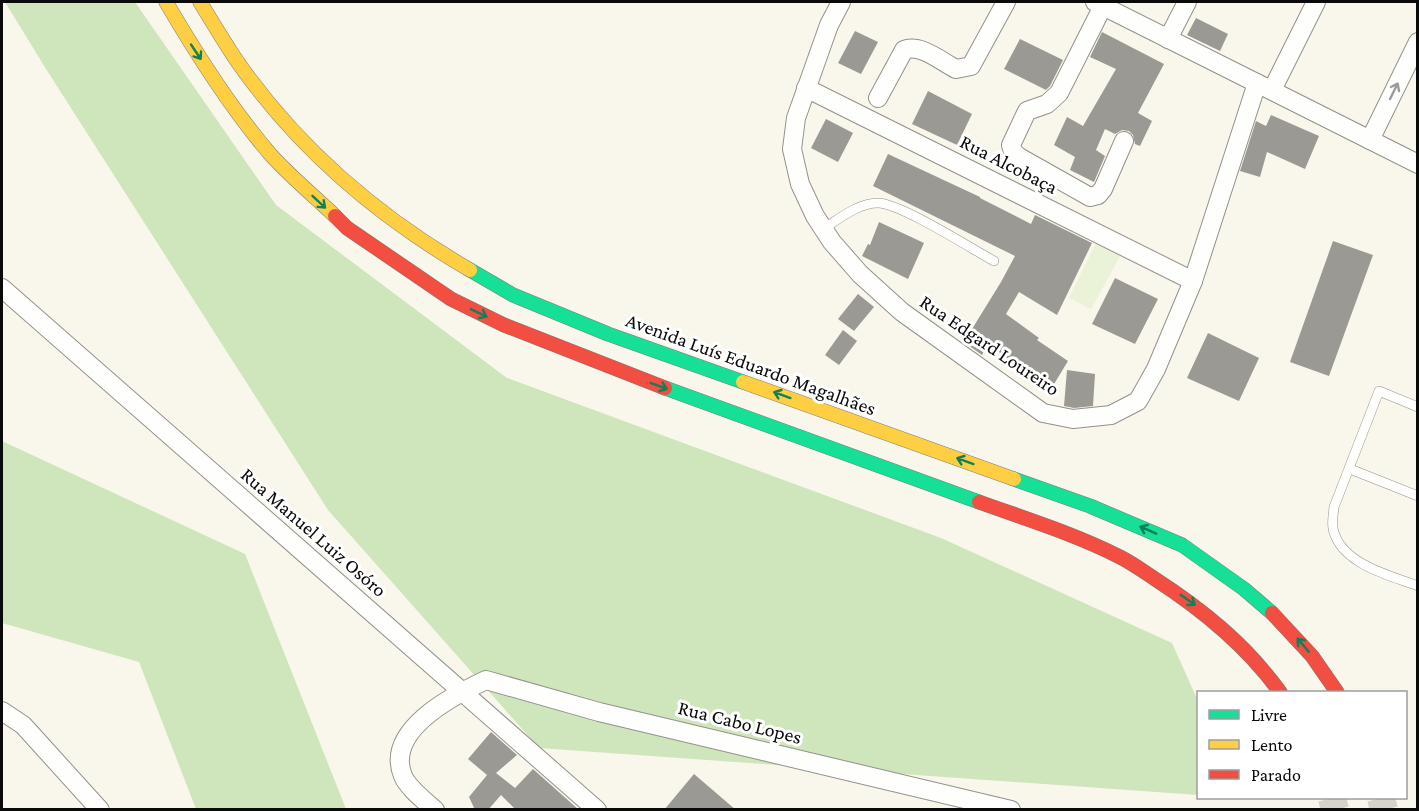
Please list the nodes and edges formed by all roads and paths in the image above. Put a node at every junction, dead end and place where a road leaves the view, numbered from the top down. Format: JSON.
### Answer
{"nodes":[{"id":1,"x":166,"y":2,"type":"edge"},
{"id":2,"x":200,"y":2,"type":"edge"},
{"id":3,"x":841,"y":2,"type":"edge"},
{"id":4,"x":1006,"y":2,"type":"edge"},
{"id":5,"x":1187,"y":2,"type":"edge"},
{"id":6,"x":1316,"y":2,"type":"edge"},
{"id":7,"x":1100,"y":3,"type":"edge"},
{"id":8,"x":1168,"y":39,"type":"junction"},
{"id":9,"x":1418,"y":42,"type":"edge"},
{"id":10,"x":1265,"y":87,"type":"junction"},
{"id":11,"x":806,"y":88,"type":"junction"},
{"id":12,"x":878,"y":98,"type":"dead end"},
{"id":13,"x":1370,"y":140,"type":"junction"},
{"id":14,"x":1124,"y":141,"type":"dead end"},
{"id":15,"x":1418,"y":164,"type":"edge"},
{"id":16,"x":823,"y":229,"type":"junction"},
{"id":17,"x":994,"y":261,"type":"dead end"},
{"id":18,"x":1193,"y":281,"type":"junction"},
{"id":19,"x":2,"y":288,"type":"edge"},
{"id":20,"x":1418,"y":407,"type":"edge"},
{"id":21,"x":1350,"y":469,"type":"junction"},
{"id":22,"x":1418,"y":496,"type":"edge"},
{"id":23,"x":1418,"y":586,"type":"edge"},
{"id":24,"x":1279,"y":691,"type":"edge"},
{"id":25,"x":1336,"y":691,"type":"edge"},
{"id":26,"x":462,"y":692,"type":"junction"},
{"id":27,"x":2,"y":711,"type":"edge"},
{"id":28,"x":100,"y":810,"type":"edge"},
{"id":29,"x":435,"y":810,"type":"edge"},
{"id":30,"x":597,"y":810,"type":"edge"},
{"id":31,"x":1011,"y":810,"type":"edge"}],
"edges":[{"from":1,"to":24,"type":"main road","one_way":true},
{"from":25,"to":2,"type":"main road","name":"Avenida Luís Eduardo Magalhães","one_way":true},
{"from":3,"to":11,"type":"street","name":"Rua Edgard Loureiro"},
{"from":4,"to":12,"type":"street"},
{"from":5,"to":8,"type":"street"},
{"from":6,"to":10,"type":"street","name":"Rua Edgard Loureiro"},
{"from":7,"to":8,"type":"street"},
{"from":7,"to":14,"type":"street"},
{"from":8,"to":10,"type":"street"},
{"from":13,"to":9,"type":"street","one_way":true},
{"from":10,"to":13,"type":"street"},
{"from":10,"to":18,"type":"street","name":"Rua Edgard Loureiro"},
{"from":11,"to":16,"type":"street","name":"Rua Edgard Loureiro"},
{"from":11,"to":18,"type":"street","name":"Rua Alcobaça"},
{"from":13,"to":15,"type":"street"},
{"from":16,"to":17,"type":"lane"},
{"from":16,"to":18,"type":"street","name":"Rua Edgard Loureiro"},
{"from":19,"to":26,"type":"street","name":"Rua Manuel Luiz Osóro"},
{"from":20,"to":21,"type":"lane"},
{"from":21,"to":22,"type":"lane"},
{"from":21,"to":23,"type":"lane"},
{"from":26,"to":29,"type":"street","name":"Rua Cabo Lopes"},
{"from":26,"to":30,"type":"street","name":"Rua Manuel Luiz Osóro"},
{"from":26,"to":31,"type":"street","name":"Rua Cabo Lopes"},
{"from":27,"to":28,"type":"street"}]}
